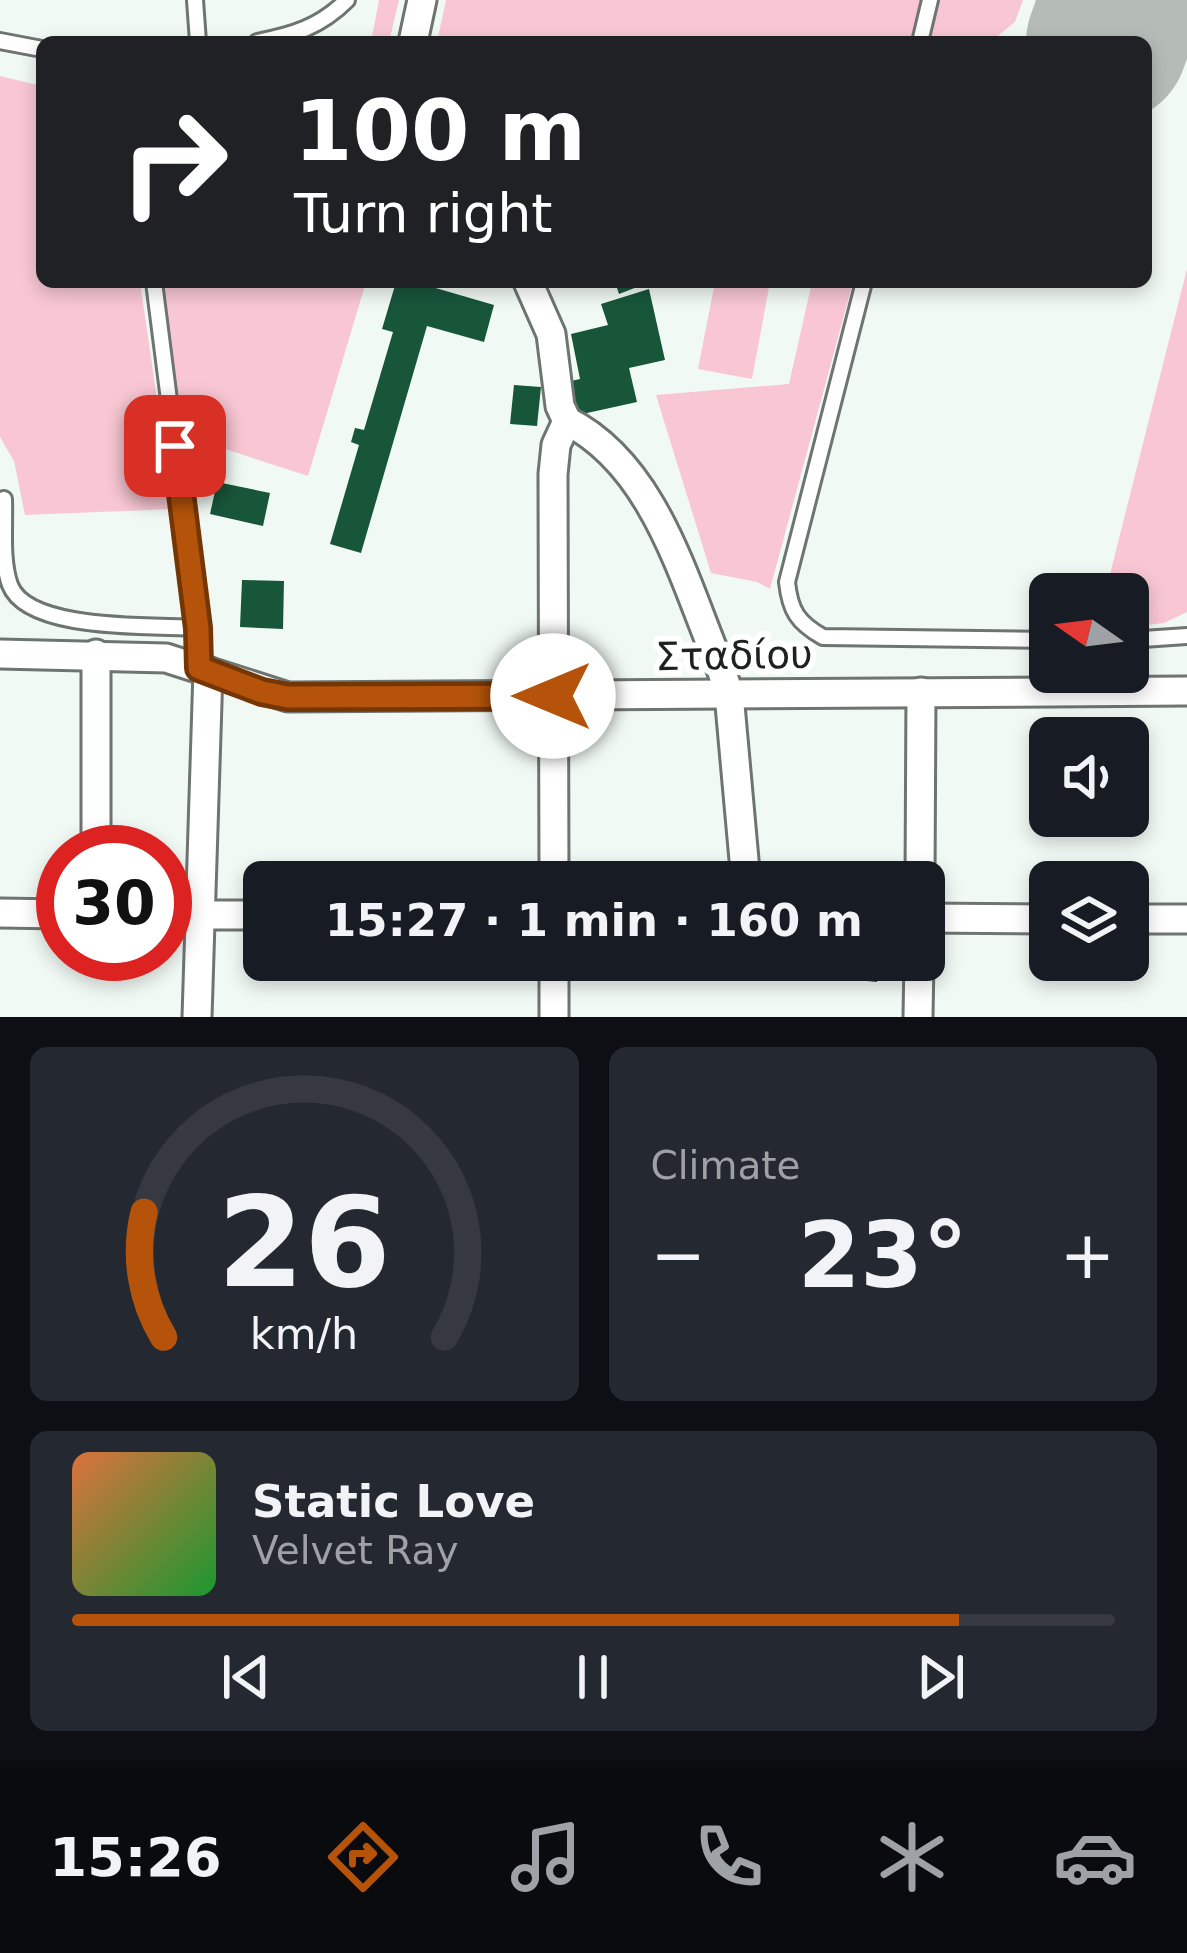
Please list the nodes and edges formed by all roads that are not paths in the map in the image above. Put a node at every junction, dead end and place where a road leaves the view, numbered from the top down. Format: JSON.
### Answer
{"nodes":[{"id":1,"x":195,"y":0,"type":"edge"},
{"id":2,"x":346,"y":0,"type":"edge"},
{"id":3,"x":422,"y":0,"type":"edge"},
{"id":4,"x":930,"y":0,"type":"edge"},
{"id":5,"x":198,"y":36,"type":"edge"},
{"id":6,"x":287,"y":36,"type":"edge"},
{"id":7,"x":414,"y":36,"type":"edge"},
{"id":8,"x":921,"y":36,"type":"edge"},
{"id":9,"x":0,"y":41,"type":"edge"},
{"id":10,"x":36,"y":48,"type":"edge"},
{"id":11,"x":155,"y":288,"type":"edge"},
{"id":12,"x":531,"y":288,"type":"edge"},
{"id":13,"x":862,"y":288,"type":"edge"},
{"id":14,"x":567,"y":421,"type":"junction"},
{"id":15,"x":4,"y":500,"type":"dead end"},
{"id":16,"x":198,"y":628,"type":"junction"},
{"id":17,"x":1187,"y":636,"type":"edge"},
{"id":18,"x":1149,"y":639,"type":"edge"},
{"id":19,"x":1029,"y":640,"type":"edge"},
{"id":20,"x":0,"y":654,"type":"edge"},
{"id":21,"x":96,"y":654,"type":"junction"},
{"id":22,"x":204,"y":669,"type":"junction"},
{"id":23,"x":1187,"y":691,"type":"edge"},
{"id":24,"x":921,"y":692,"type":"junction"},
{"id":25,"x":729,"y":694,"type":"junction"},
{"id":26,"x":553,"y":696,"type":"junction"},
{"id":27,"x":96,"y":825,"type":"edge"},
{"id":28,"x":554,"y":861,"type":"edge"},
{"id":29,"x":744,"y":861,"type":"edge"},
{"id":30,"x":920,"y":861,"type":"edge"},
{"id":31,"x":0,"y":913,"type":"edge"},
{"id":32,"x":36,"y":914,"type":"edge"},
{"id":33,"x":192,"y":914,"type":"edge"},
{"id":34,"x":200,"y":914,"type":"junction"},
{"id":35,"x":243,"y":915,"type":"edge"},
{"id":36,"x":945,"y":918,"type":"edge"},
{"id":37,"x":1029,"y":919,"type":"edge"},
{"id":38,"x":1149,"y":919,"type":"edge"},
{"id":39,"x":1187,"y":920,"type":"edge"},
{"id":40,"x":554,"y":981,"type":"edge"},
{"id":41,"x":919,"y":981,"type":"edge"},
{"id":42,"x":197,"y":1017,"type":"edge"},
{"id":43,"x":554,"y":1017,"type":"edge"},
{"id":44,"x":918,"y":1017,"type":"edge"}],
"edges":[{"from":1,"to":5,"type":"lane"},
{"from":2,"to":6,"type":"lane"},
{"from":3,"to":7,"type":"street"},
{"from":4,"to":8,"type":"lane"},
{"from":9,"to":10,"type":"lane"},
{"from":11,"to":16,"type":"lane"},
{"from":12,"to":14,"type":"street"},
{"from":13,"to":19,"type":"lane"},
{"from":14,"to":25,"type":"street"},
{"from":14,"to":26,"type":"street"},
{"from":15,"to":16,"type":"lane"},
{"from":16,"to":22,"type":"lane"},
{"from":17,"to":18,"type":"lane"},
{"from":20,"to":21,"type":"street","name":"Σταδίου"},
{"from":21,"to":22,"type":"street","name":"Σταδίου"},
{"from":21,"to":27,"type":"street"},
{"from":22,"to":26,"type":"street","name":"Σταδίου"},
{"from":22,"to":34,"type":"street"},
{"from":23,"to":24,"type":"street","name":"Σταδίου"},
{"from":24,"to":25,"type":"street","name":"Σταδίου"},
{"from":24,"to":30,"type":"street"},
{"from":25,"to":26,"type":"street","name":"Σταδίου"},
{"from":25,"to":29,"type":"street"},
{"from":26,"to":28,"type":"street"},
{"from":31,"to":32,"type":"street"},
{"from":33,"to":34,"type":"street"},
{"from":34,"to":35,"type":"street"},
{"from":34,"to":42,"type":"street"},
{"from":36,"to":37,"type":"street"},
{"from":38,"to":39,"type":"street"},
{"from":40,"to":43,"type":"street"},
{"from":41,"to":44,"type":"street"}]}
